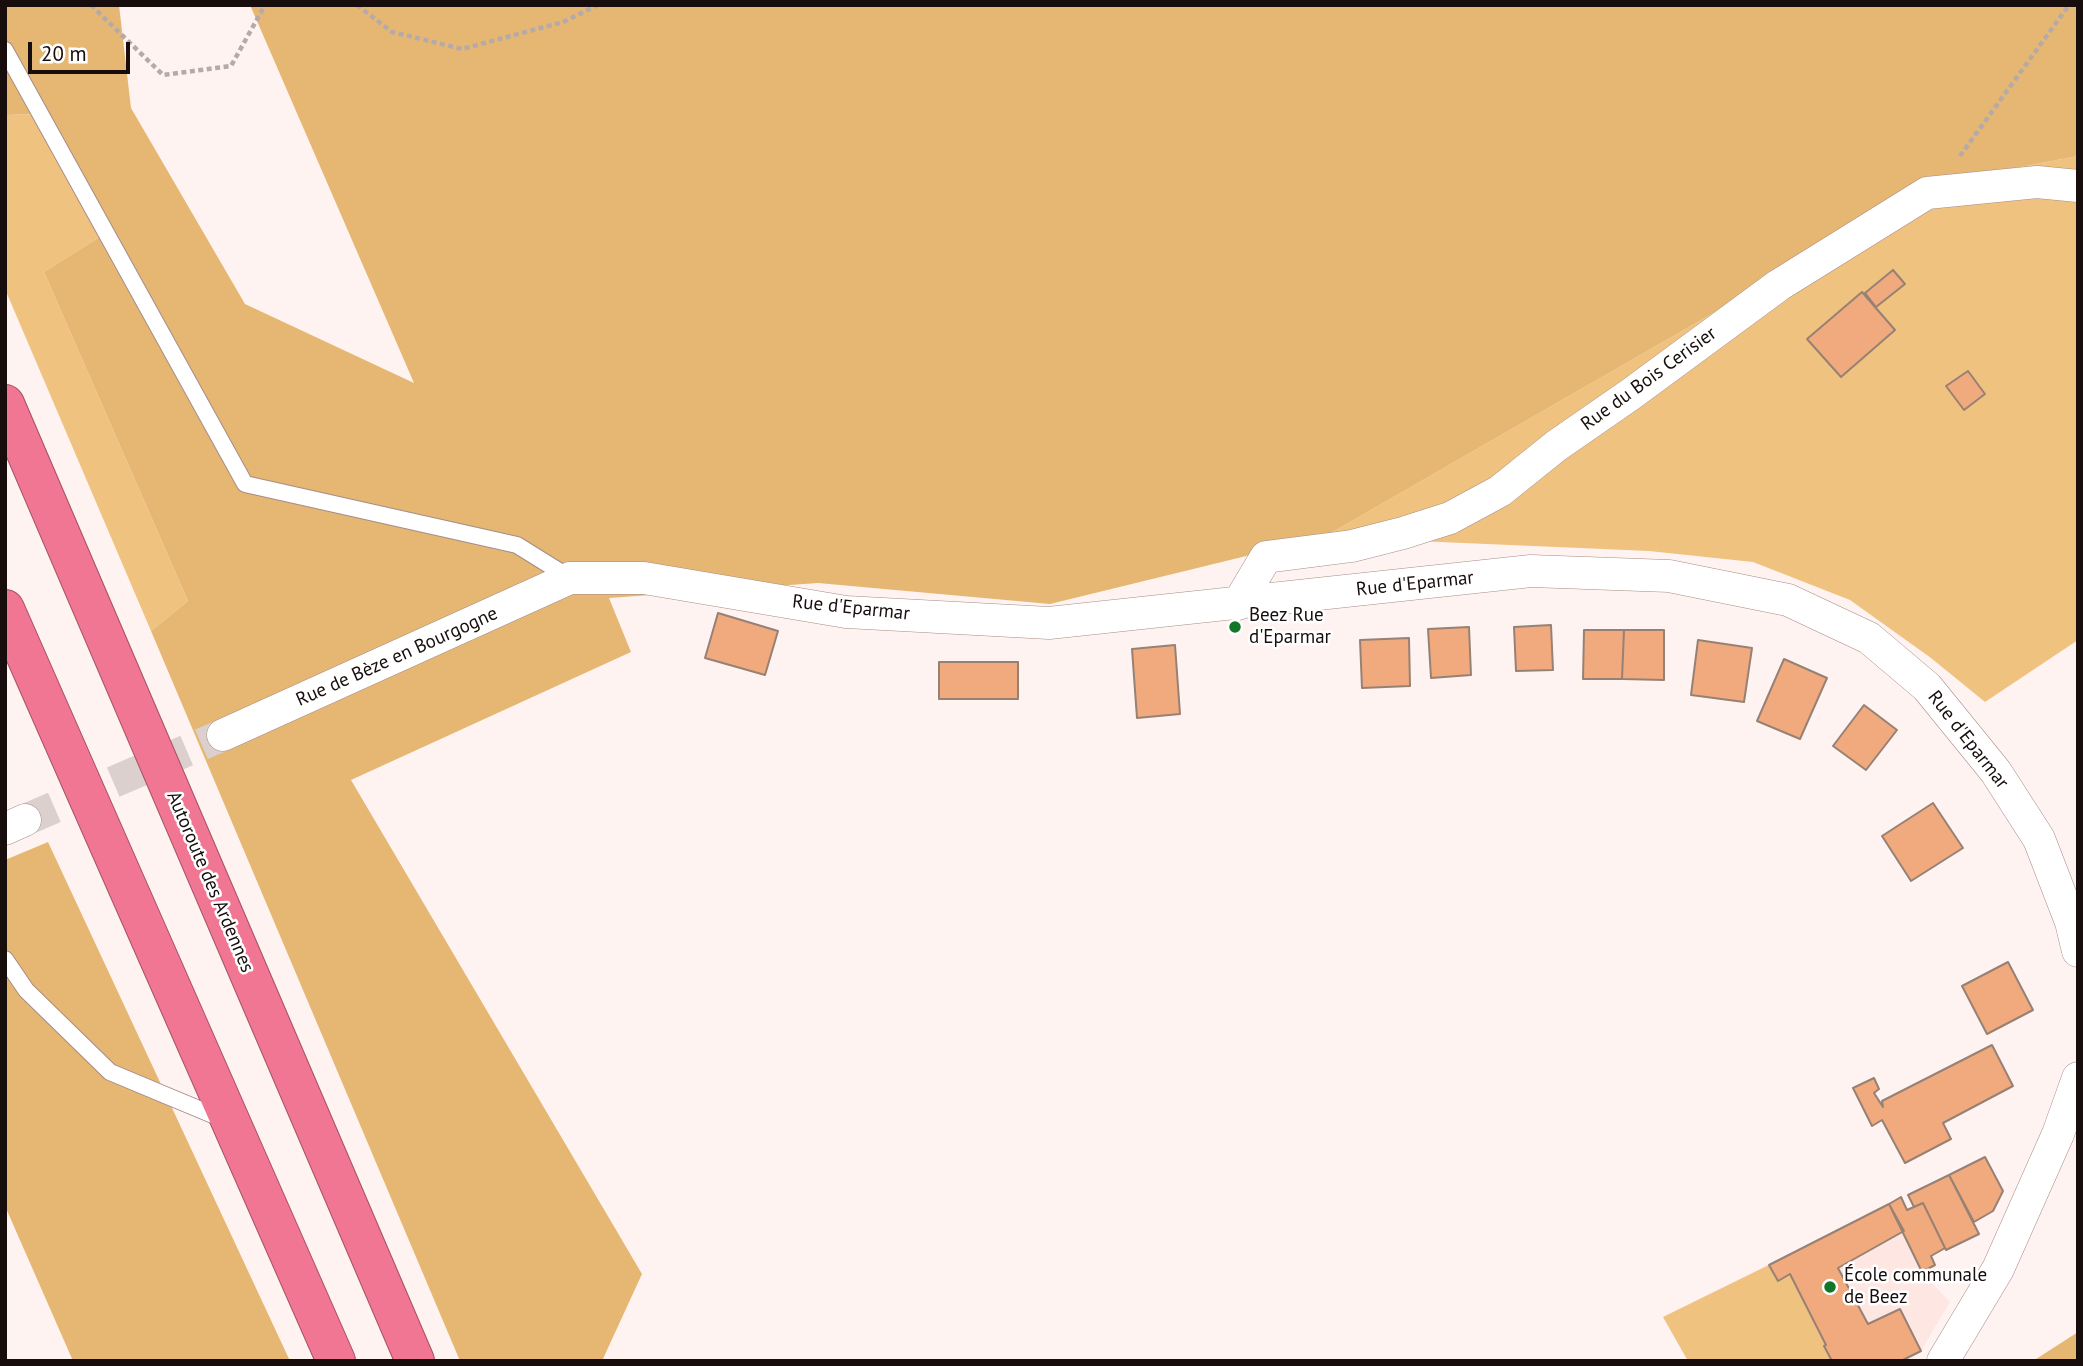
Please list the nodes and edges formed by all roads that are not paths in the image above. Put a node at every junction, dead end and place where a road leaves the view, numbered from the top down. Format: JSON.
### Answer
{"nodes":[{"id":1,"x":5,"y":50,"type":"edge"},
{"id":2,"x":2078,"y":186,"type":"edge"},
{"id":3,"x":5,"y":404,"type":"edge"},
{"id":4,"x":570,"y":578,"type":"junction"},
{"id":5,"x":1238,"y":604,"type":"junction"},
{"id":6,"x":5,"y":610,"type":"edge"},
{"id":7,"x":223,"y":735,"type":"tunnel mouth"},
{"id":8,"x":2078,"y":951,"type":"edge"},
{"id":9,"x":5,"y":959,"type":"edge"},
{"id":10,"x":2078,"y":1078,"type":"edge"},
{"id":11,"x":231,"y":1123,"type":"junction"},
{"id":12,"x":336,"y":1361,"type":"edge"},
{"id":13,"x":415,"y":1361,"type":"edge"},
{"id":14,"x":1943,"y":1361,"type":"edge"}],
"edges":[{"from":1,"to":4,"type":"lane"},
{"from":2,"to":5,"type":"street","name":"Rue du Bois Cerisier"},
{"from":3,"to":13,"type":"highway","name":"Autoroute des Ardennes"},
{"from":4,"to":5,"type":"street","name":"Rue d'Eparmar"},
{"from":4,"to":7,"type":"street","name":"Rue de Bèze en Bourgogne"},
{"from":5,"to":8,"type":"street","name":"Rue d'Eparmar"},
{"from":6,"to":11,"type":"highway"},
{"from":9,"to":11,"type":"lane"},
{"from":10,"to":14,"type":"street"},
{"from":11,"to":12,"type":"highway"}]}
